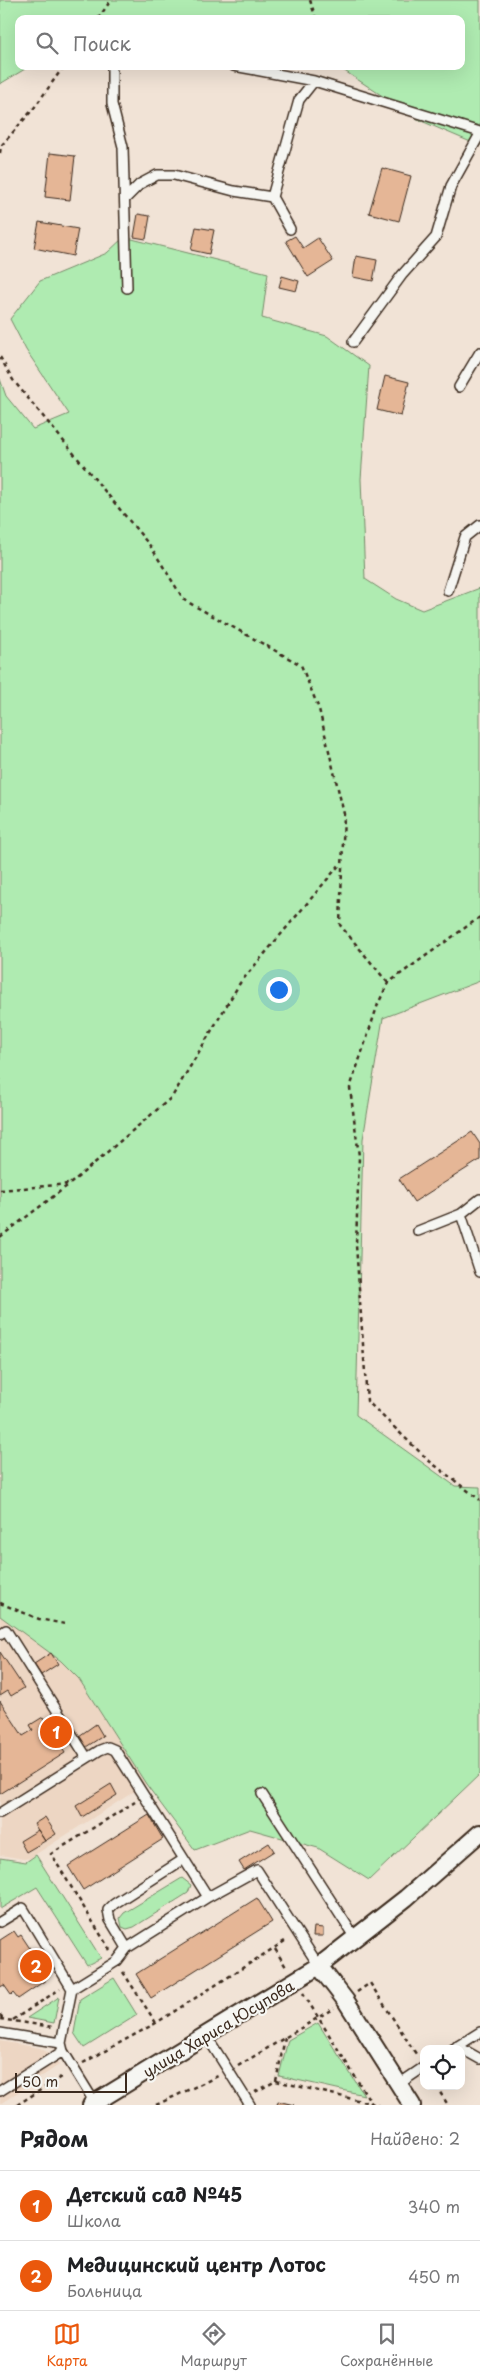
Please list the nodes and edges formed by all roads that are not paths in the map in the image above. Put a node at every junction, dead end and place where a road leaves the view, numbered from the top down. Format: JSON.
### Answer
{"nodes":[{"id":1,"x":112,"y":70,"type":"edge"},
{"id":2,"x":254,"y":70,"type":"edge"},
{"id":3,"x":314,"y":82,"type":"junction"},
{"id":4,"x":480,"y":133,"type":"edge"},
{"id":5,"x":272,"y":197,"type":"junction"},
{"id":6,"x":125,"y":199,"type":"junction"},
{"id":7,"x":290,"y":229,"type":"dead end"},
{"id":8,"x":127,"y":288,"type":"dead end"},
{"id":9,"x":353,"y":342,"type":"dead end"},
{"id":10,"x":480,"y":352,"type":"edge"},
{"id":11,"x":459,"y":387,"type":"dead end"},
{"id":12,"x":480,"y":525,"type":"edge"},
{"id":13,"x":448,"y":592,"type":"dead end"},
{"id":14,"x":480,"y":1199,"type":"edge"},
{"id":15,"x":461,"y":1214,"type":"junction"},
{"id":16,"x":418,"y":1231,"type":"dead end"},
{"id":17,"x":480,"y":1272,"type":"edge"},
{"id":18,"x":0,"y":1634,"type":"edge"},
{"id":19,"x":87,"y":1758,"type":"junction"},
{"id":20,"x":262,"y":1794,"type":"dead end"},
{"id":21,"x":0,"y":1813,"type":"edge"},
{"id":22,"x":480,"y":1833,"type":"edge"},
{"id":23,"x":184,"y":1859,"type":"junction"},
{"id":24,"x":208,"y":1896,"type":"junction"},
{"id":25,"x":0,"y":1922,"type":"edge"},
{"id":26,"x":355,"y":1938,"type":"junction"},
{"id":27,"x":127,"y":1948,"type":"junction"},
{"id":28,"x":319,"y":1966,"type":"junction"},
{"id":29,"x":71,"y":1986,"type":"junction"},
{"id":30,"x":480,"y":2032,"type":"edge"},
{"id":31,"x":0,"y":2033,"type":"edge"},
{"id":32,"x":206,"y":2035,"type":"junction"},
{"id":33,"x":460,"y":2045,"type":"edge"},
{"id":34,"x":62,"y":2047,"type":"junction"},
{"id":35,"x":465,"y":2052,"type":"edge"},
{"id":36,"x":480,"y":2059,"type":"edge"},
{"id":37,"x":420,"y":2070,"type":"edge"},
{"id":38,"x":399,"y":2084,"type":"junction"},
{"id":39,"x":0,"y":2091,"type":"edge"},
{"id":40,"x":93,"y":2104,"type":"edge"},
{"id":41,"x":250,"y":2105,"type":"edge"},
{"id":42,"x":412,"y":2105,"type":"edge"}],
"edges":[{"from":1,"to":6,"type":"lane"},
{"from":2,"to":3,"type":"lane"},
{"from":3,"to":4,"type":"lane"},
{"from":3,"to":5,"type":"lane"},
{"from":4,"to":9,"type":"lane"},
{"from":5,"to":6,"type":"lane"},
{"from":5,"to":7,"type":"lane"},
{"from":6,"to":8,"type":"lane"},
{"from":10,"to":11,"type":"lane"},
{"from":12,"to":13,"type":"lane"},
{"from":14,"to":15,"type":"lane"},
{"from":15,"to":16,"type":"lane"},
{"from":15,"to":17,"type":"lane"},
{"from":18,"to":19,"type":"lane"},
{"from":19,"to":21,"type":"lane"},
{"from":19,"to":23,"type":"lane"},
{"from":20,"to":26,"type":"lane"},
{"from":22,"to":26,"type":"street","name":"улица Хариса Юсупова"},
{"from":23,"to":24,"type":"lane"},
{"from":23,"to":27,"type":"lane"},
{"from":24,"to":27,"type":"lane"},
{"from":24,"to":28,"type":"lane"},
{"from":25,"to":29,"type":"lane"},
{"from":26,"to":28,"type":"street","name":"улица Хариса Юсупова"},
{"from":27,"to":29,"type":"lane"},
{"from":28,"to":32,"type":"street","name":"улица Хариса Юсупова"},
{"from":28,"to":38,"type":"street"},
{"from":29,"to":34,"type":"lane"},
{"from":30,"to":33,"type":"lane"},
{"from":31,"to":34,"type":"lane"},
{"from":32,"to":40,"type":"street","name":"улица Хариса Юсупова"},
{"from":32,"to":41,"type":"lane"},
{"from":34,"to":39,"type":"lane"},
{"from":34,"to":40,"type":"lane"},
{"from":35,"to":36,"type":"lane"},
{"from":37,"to":38,"type":"lane"},
{"from":38,"to":42,"type":"street"}]}
